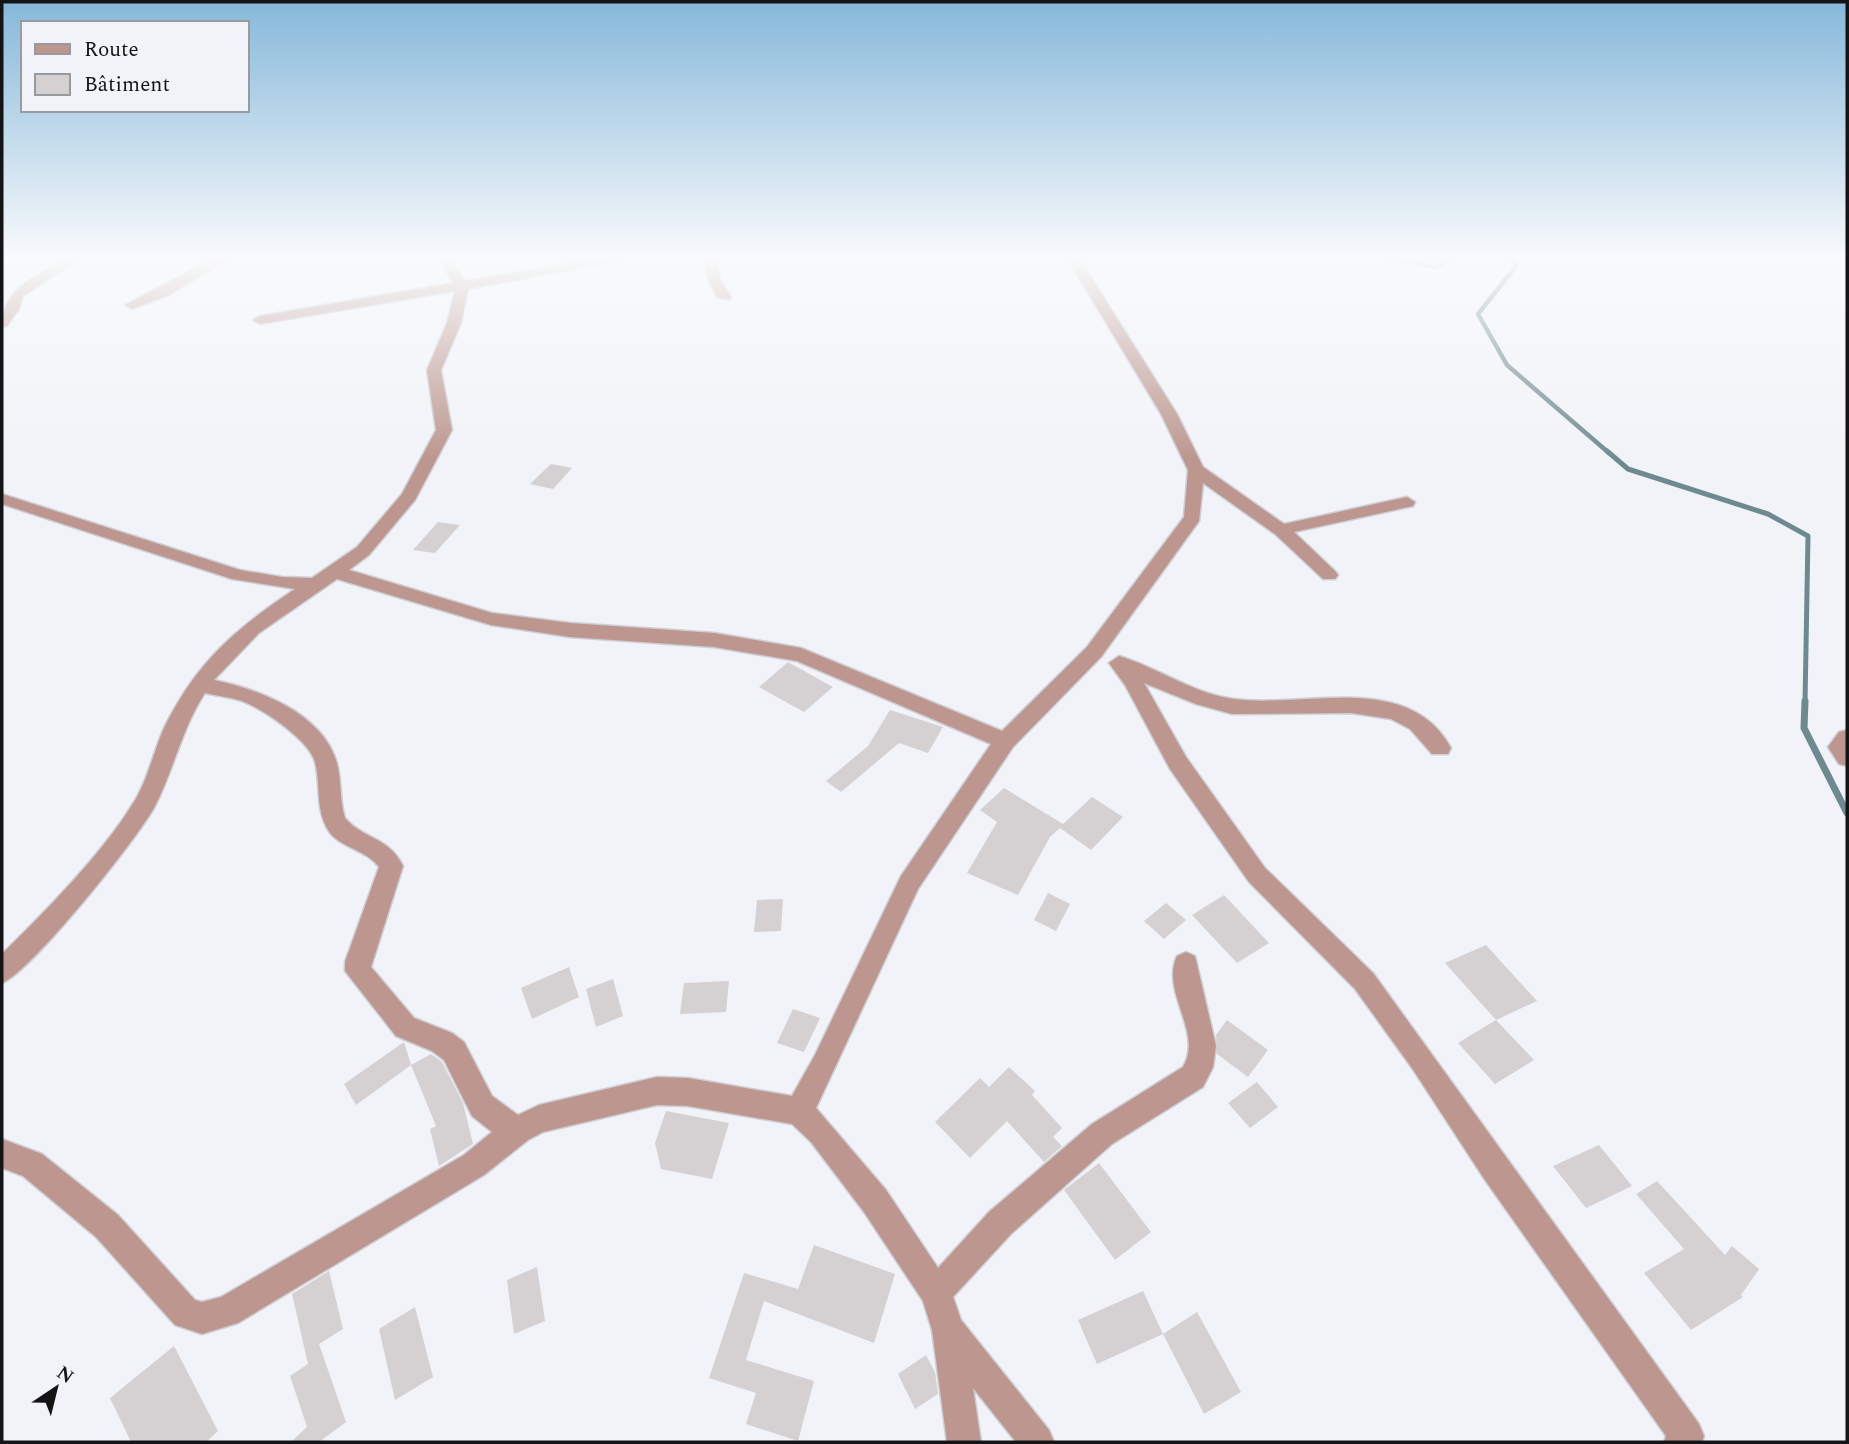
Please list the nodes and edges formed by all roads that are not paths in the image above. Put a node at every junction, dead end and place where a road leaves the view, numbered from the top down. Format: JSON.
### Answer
{"nodes":[{"id":1,"x":453,"y":325,"type":"edge"},
{"id":2,"x":1114,"y":325,"type":"edge"},
{"id":3,"x":1196,"y":470,"type":"junction"},
{"id":4,"x":2,"y":499,"type":"edge"},
{"id":5,"x":1407,"y":502,"type":"dead end"},
{"id":6,"x":1281,"y":530,"type":"junction"},
{"id":7,"x":335,"y":572,"type":"junction"},
{"id":8,"x":1329,"y":575,"type":"dead end"},
{"id":9,"x":316,"y":584,"type":"junction"},
{"id":10,"x":1106,"y":658,"type":"junction"},
{"id":11,"x":198,"y":684,"type":"junction"},
{"id":12,"x":1847,"y":738,"type":"edge"},
{"id":13,"x":1005,"y":741,"type":"junction"},
{"id":14,"x":1440,"y":748,"type":"dead end"},
{"id":15,"x":1847,"y":758,"type":"edge"},
{"id":16,"x":1186,"y":964,"type":"dead end"},
{"id":17,"x":2,"y":971,"type":"edge"},
{"id":18,"x":799,"y":1111,"type":"junction"},
{"id":19,"x":518,"y":1130,"type":"junction"},
{"id":20,"x":2,"y":1154,"type":"edge"},
{"id":21,"x":936,"y":1293,"type":"junction"},
{"id":22,"x":948,"y":1330,"type":"junction"},
{"id":23,"x":964,"y":1442,"type":"edge"},
{"id":24,"x":1037,"y":1442,"type":"edge"},
{"id":25,"x":1681,"y":1442,"type":"edge"}],
"edges":[{"from":1,"to":7,"type":"street"},
{"from":2,"to":3,"type":"street"},
{"from":3,"to":6,"type":"street"},
{"from":3,"to":10,"type":"street"},
{"from":4,"to":9,"type":"street"},
{"from":5,"to":6,"type":"street"},
{"from":6,"to":8,"type":"street"},
{"from":7,"to":9,"type":"street"},
{"from":7,"to":13,"type":"street"},
{"from":9,"to":11,"type":"street"},
{"from":10,"to":13,"type":"street"},
{"from":10,"to":14,"type":"street"},
{"from":10,"to":25,"type":"street"},
{"from":11,"to":17,"type":"street"},
{"from":11,"to":19,"type":"street"},
{"from":12,"to":15,"type":"street"},
{"from":13,"to":18,"type":"street"},
{"from":16,"to":21,"type":"street"},
{"from":18,"to":19,"type":"street"},
{"from":18,"to":21,"type":"street"},
{"from":19,"to":20,"type":"street"},
{"from":21,"to":22,"type":"street"},
{"from":22,"to":23,"type":"street"},
{"from":22,"to":24,"type":"street"}]}
